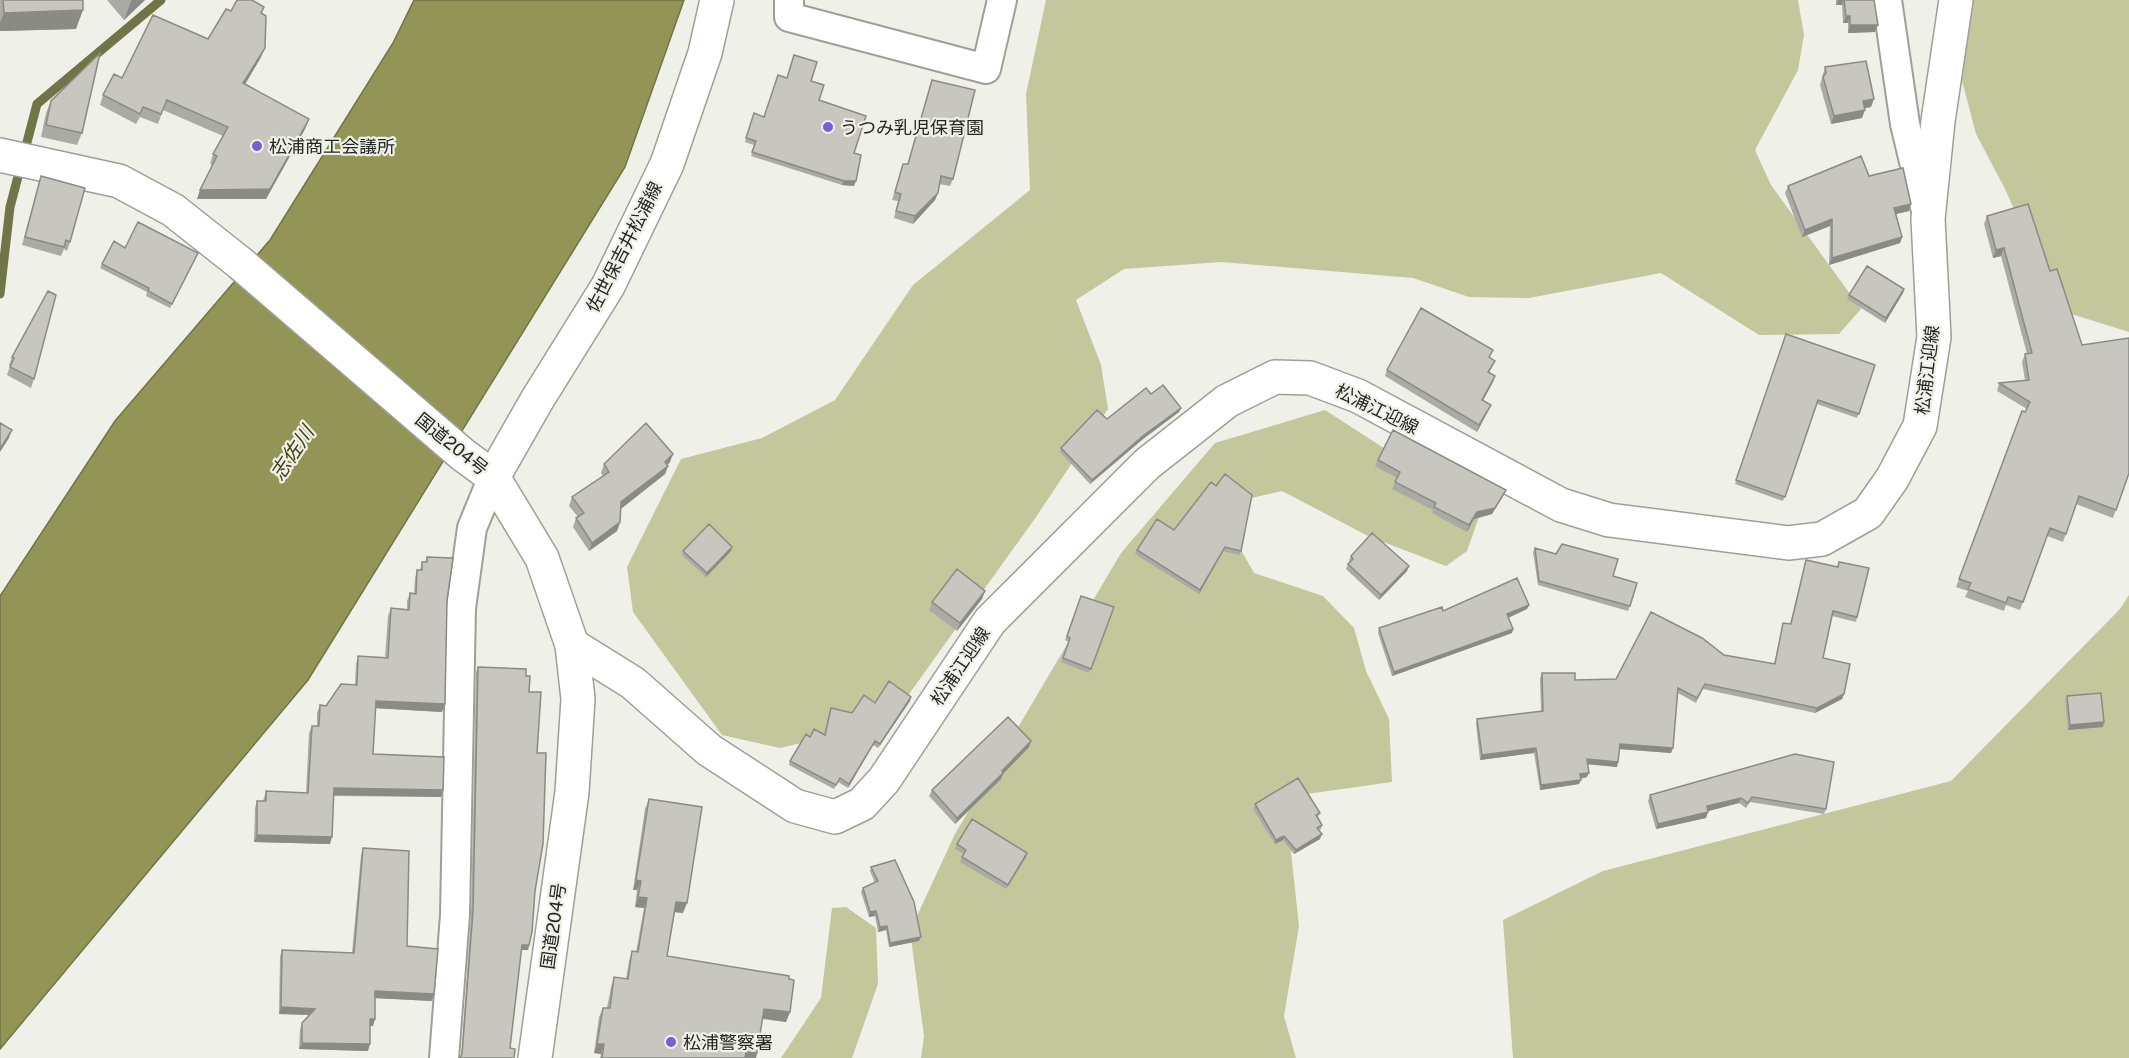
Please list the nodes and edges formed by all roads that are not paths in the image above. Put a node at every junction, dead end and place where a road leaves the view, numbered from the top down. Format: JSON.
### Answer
{"nodes":[{"id":1,"x":717,"y":0,"type":"edge"},
{"id":2,"x":789,"y":0,"type":"edge"},
{"id":3,"x":1002,"y":0,"type":"edge"},
{"id":4,"x":1887,"y":0,"type":"edge"},
{"id":5,"x":1956,"y":0,"type":"edge"},
{"id":6,"x":0,"y":155,"type":"edge"},
{"id":7,"x":1928,"y":219,"type":"junction"},
{"id":8,"x":494,"y":477,"type":"junction"},
{"id":9,"x":572,"y":645,"type":"junction"},
{"id":10,"x":444,"y":1058,"type":"edge"},
{"id":11,"x":535,"y":1058,"type":"edge"}],
"edges":[{"from":1,"to":8,"type":"main road","name":"佐世保吉井松浦線"},
{"from":2,"to":3,"type":"street"},
{"from":4,"to":7,"type":"street"},
{"from":5,"to":7,"type":"main road","name":"松浦江迎線"},
{"from":6,"to":8,"type":"main road","name":"国道204号"},
{"from":7,"to":9,"type":"main road","name":"松浦江迎線"},
{"from":8,"to":9,"type":"main road","name":"国道204号"},
{"from":8,"to":10,"type":"street"},
{"from":9,"to":11,"type":"main road","name":"国道204号"}]}
